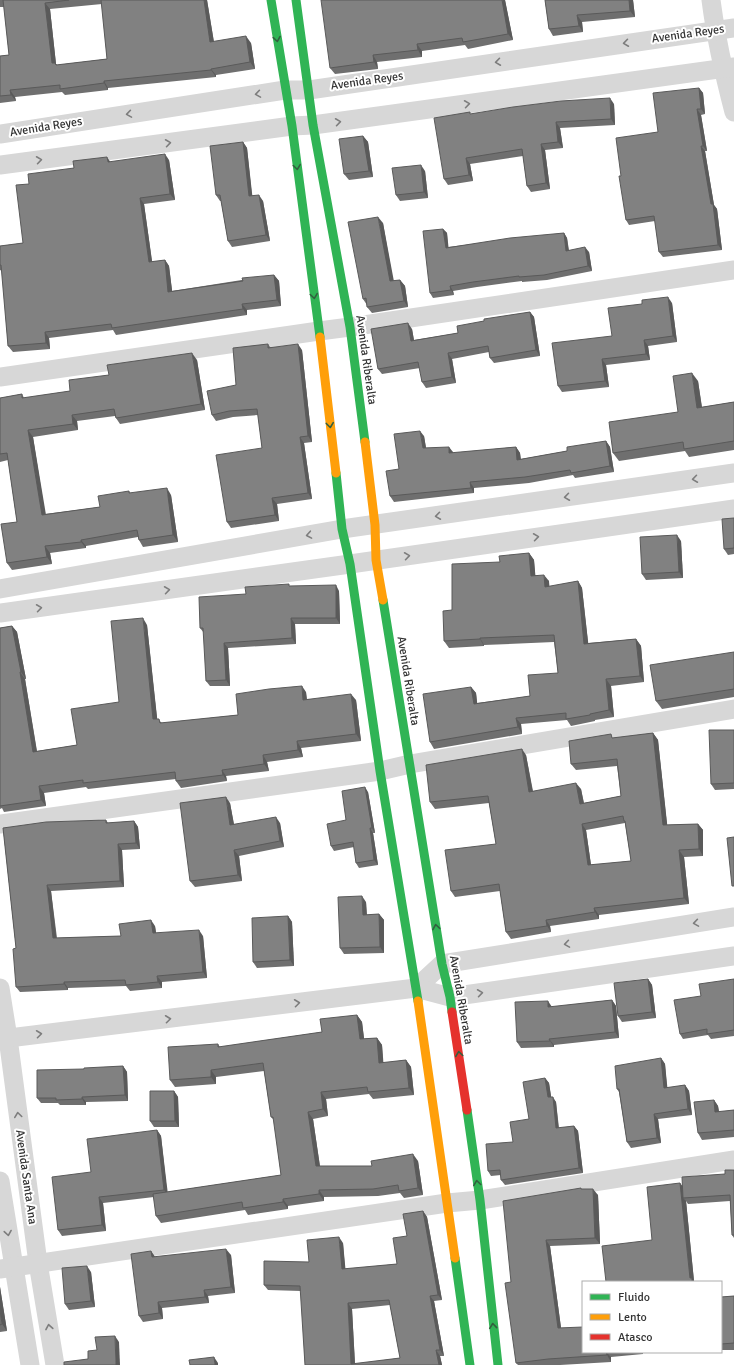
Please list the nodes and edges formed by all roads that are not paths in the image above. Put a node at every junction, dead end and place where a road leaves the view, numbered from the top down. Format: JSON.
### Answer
{"nodes":[{"id":1,"x":271,"y":0,"type":"edge"},
{"id":2,"x":296,"y":0,"type":"edge"},
{"id":3,"x":711,"y":0,"type":"edge"},
{"id":4,"x":734,"y":28,"type":"edge"},
{"id":5,"x":715,"y":30,"type":"junction"},
{"id":6,"x":728,"y":67,"type":"edge"},
{"id":7,"x":285,"y":90,"type":"junction"},
{"id":8,"x":309,"y":90,"type":"junction"},
{"id":9,"x":734,"y":112,"type":"edge"},
{"id":10,"x":313,"y":125,"type":"junction"},
{"id":11,"x":292,"y":126,"type":"junction"},
{"id":12,"x":0,"y":134,"type":"edge"},
{"id":13,"x":0,"y":165,"type":"edge"},
{"id":14,"x":734,"y":270,"type":"edge"},
{"id":15,"x":350,"y":327,"type":"junction"},
{"id":16,"x":319,"y":331,"type":"junction"},
{"id":17,"x":0,"y":377,"type":"edge"},
{"id":18,"x":734,"y":473,"type":"edge"},
{"id":19,"x":734,"y":509,"type":"edge"},
{"id":20,"x":375,"y":525,"type":"junction"},
{"id":21,"x":342,"y":529,"type":"junction"},
{"id":22,"x":376,"y":560,"type":"junction"},
{"id":23,"x":350,"y":564,"type":"junction"},
{"id":24,"x":0,"y":589,"type":"edge"},
{"id":25,"x":0,"y":613,"type":"edge"},
{"id":26,"x":734,"y":709,"type":"edge"},
{"id":27,"x":410,"y":764,"type":"junction"},
{"id":28,"x":380,"y":771,"type":"junction"},
{"id":29,"x":0,"y":824,"type":"edge"},
{"id":30,"x":734,"y":917,"type":"edge"},
{"id":31,"x":734,"y":956,"type":"edge"},
{"id":32,"x":442,"y":964,"type":"junction"},
{"id":33,"x":0,"y":988,"type":"edge"},
{"id":34,"x":416,"y":988,"type":"junction"},
{"id":35,"x":450,"y":997,"type":"junction"},
{"id":36,"x":4,"y":1039,"type":"edge"},
{"id":37,"x":734,"y":1160,"type":"edge"},
{"id":38,"x":0,"y":1181,"type":"edge"},
{"id":39,"x":480,"y":1200,"type":"junction"},
{"id":40,"x":447,"y":1203,"type":"junction"},
{"id":41,"x":38,"y":1263,"type":"junction"},
{"id":42,"x":7,"y":1267,"type":"edge"},
{"id":43,"x":30,"y":1365,"type":"edge"},
{"id":44,"x":55,"y":1365,"type":"edge"},
{"id":45,"x":470,"y":1365,"type":"edge"},
{"id":46,"x":498,"y":1365,"type":"edge"}],
"edges":[{"from":1,"to":7,"type":"street","one_way":true},
{"from":2,"to":8,"type":"street","name":"Avenida Riberalta"},
{"from":3,"to":5,"type":"street"},
{"from":4,"to":5,"type":"street","name":"Avenida Reyes"},
{"from":5,"to":6,"type":"street"},
{"from":5,"to":8,"type":"street","name":"Avenida Reyes","one_way":true},
{"from":6,"to":9,"type":"street"},
{"from":10,"to":6,"type":"street","one_way":true},
{"from":7,"to":8,"type":"street","name":"Avenida Reyes"},
{"from":7,"to":11,"type":"street"},
{"from":7,"to":12,"type":"street","name":"Avenida Reyes","one_way":true},
{"from":8,"to":10,"type":"street","name":"Avenida Riberalta"},
{"from":10,"to":11,"type":"street"},
{"from":10,"to":15,"type":"street","name":"Avenida Riberalta"},
{"from":13,"to":11,"type":"street","one_way":true},
{"from":11,"to":16,"type":"street","one_way":true},
{"from":14,"to":15,"type":"street"},
{"from":15,"to":16,"type":"street"},
{"from":15,"to":20,"type":"street","name":"Avenida Riberalta"},
{"from":16,"to":17,"type":"street"},
{"from":16,"to":21,"type":"street","one_way":true},
{"from":18,"to":20,"type":"street","one_way":true},
{"from":22,"to":19,"type":"street","one_way":true},
{"from":20,"to":21,"type":"street"},
{"from":20,"to":22,"type":"street","name":"Avenida Riberalta"},
{"from":21,"to":23,"type":"street"},
{"from":21,"to":24,"type":"street","one_way":true},
{"from":22,"to":23,"type":"street"},
{"from":22,"to":27,"type":"street","name":"Avenida Riberalta"},
{"from":25,"to":23,"type":"street","one_way":true},
{"from":23,"to":28,"type":"street"},
{"from":26,"to":27,"type":"street"},
{"from":27,"to":28,"type":"street"},
{"from":32,"to":27,"type":"street","name":"Avenida Riberalta","one_way":true},
{"from":28,"to":29,"type":"street"},
{"from":28,"to":34,"type":"street"},
{"from":30,"to":32,"type":"street","one_way":true},
{"from":35,"to":31,"type":"street","one_way":true},
{"from":32,"to":34,"type":"street"},
{"from":32,"to":35,"type":"street","name":"Avenida Riberalta"},
{"from":33,"to":36,"type":"street","name":"Avenida Santa Ana"},
{"from":34,"to":35,"type":"street"},
{"from":36,"to":34,"type":"street","one_way":true},
{"from":34,"to":40,"type":"street"},
{"from":39,"to":35,"type":"street","name":"Avenida Riberalta","one_way":true},
{"from":41,"to":36,"type":"street","name":"Avenida Santa Ana","one_way":true},
{"from":37,"to":39,"type":"street"},
{"from":38,"to":42,"type":"street","one_way":true},
{"from":39,"to":40,"type":"street"},
{"from":46,"to":39,"type":"street","name":"Avenida Riberalta","one_way":true},
{"from":40,"to":41,"type":"street"},
{"from":40,"to":45,"type":"street"},
{"from":41,"to":42,"type":"street"},
{"from":44,"to":41,"type":"street","name":"Avenida Santa Ana","one_way":true},
{"from":42,"to":43,"type":"street"}]}
